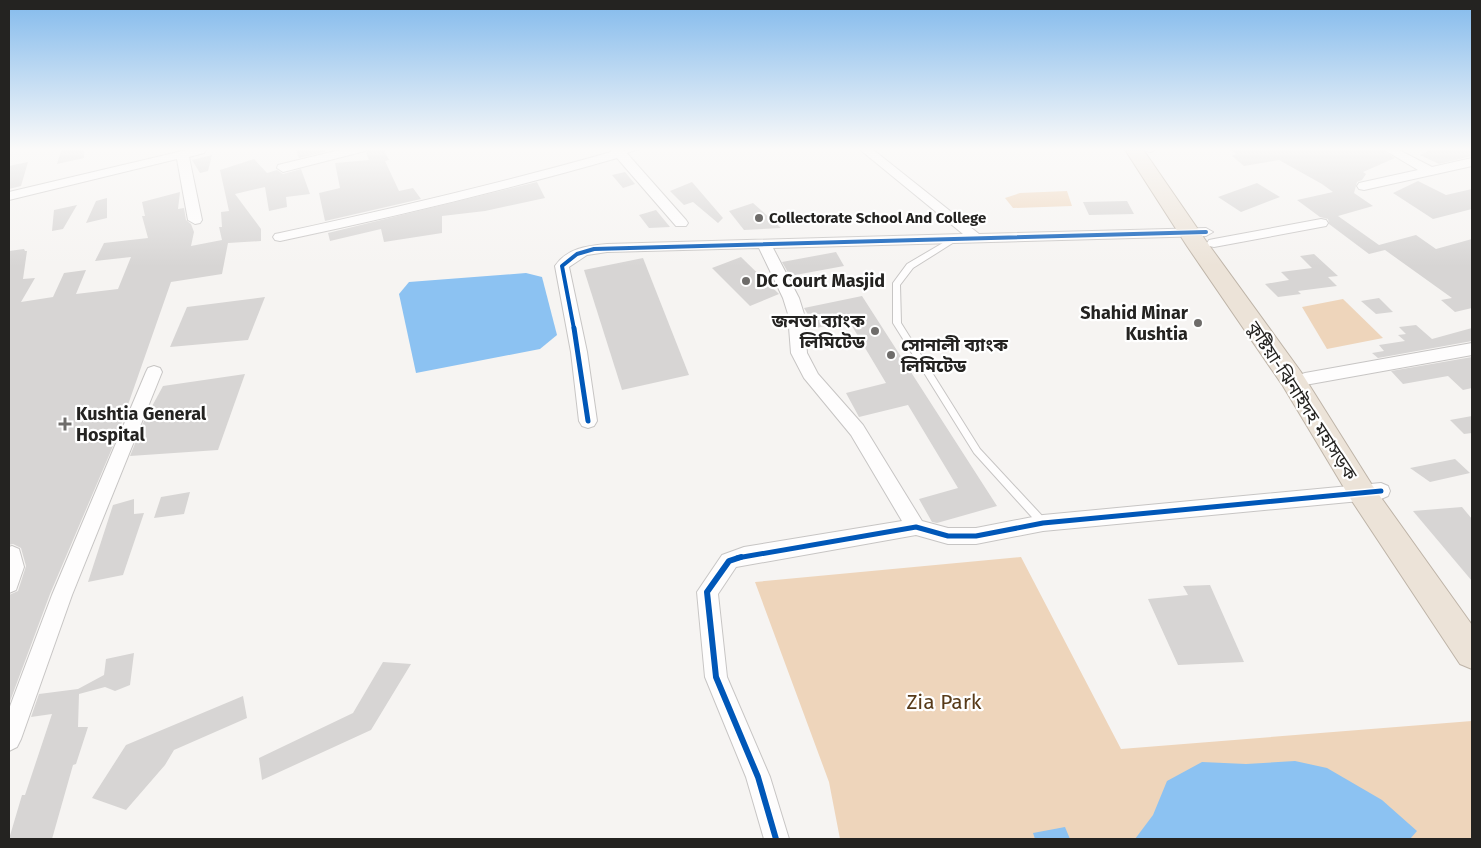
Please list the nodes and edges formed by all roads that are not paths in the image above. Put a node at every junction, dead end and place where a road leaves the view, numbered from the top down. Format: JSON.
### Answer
{"nodes":[{"id":1,"x":45,"y":188,"type":"edge"},
{"id":2,"x":189,"y":188,"type":"edge"},
{"id":3,"x":499,"y":188,"type":"edge"},
{"id":4,"x":650,"y":188,"type":"edge"},
{"id":5,"x":913,"y":188,"type":"edge"},
{"id":6,"x":1164,"y":188,"type":"edge"},
{"id":7,"x":1174,"y":188,"type":"edge"},
{"id":8,"x":9,"y":196,"type":"edge"},
{"id":9,"x":196,"y":220,"type":"dead end"},
{"id":10,"x":681,"y":223,"type":"dead end"},
{"id":11,"x":1321,"y":223,"type":"dead end"},
{"id":12,"x":1203,"y":236,"type":"junction"},
{"id":13,"x":280,"y":237,"type":"dead end"},
{"id":14,"x":976,"y":238,"type":"junction"},
{"id":15,"x":955,"y":239,"type":"junction"},
{"id":16,"x":764,"y":244,"type":"junction"},
{"id":17,"x":1472,"y":349,"type":"edge"},
{"id":18,"x":154,"y":372,"type":"dead end"},
{"id":19,"x":1305,"y":379,"type":"junction"},
{"id":20,"x":588,"y":421,"type":"dead end"},
{"id":21,"x":1372,"y":492,"type":"junction"},
{"id":22,"x":1043,"y":523,"type":"junction"},
{"id":23,"x":916,"y":527,"type":"junction"},
{"id":24,"x":9,"y":555,"type":"edge"},
{"id":25,"x":9,"y":584,"type":"edge"},
{"id":26,"x":1472,"y":627,"type":"edge"},
{"id":27,"x":1472,"y":653,"type":"edge"},
{"id":28,"x":9,"y":739,"type":"edge"},
{"id":29,"x":776,"y":839,"type":"edge"}],
"edges":[{"from":1,"to":8,"type":"street"},
{"from":2,"to":9,"type":"street"},
{"from":3,"to":13,"type":"street"},
{"from":4,"to":10,"type":"street"},
{"from":5,"to":14,"type":"street"},
{"from":6,"to":12,"type":"highway","name":"কুষ্টিয়া-ঝিনাইদহ মহাসড়ক"},
{"from":7,"to":12,"type":"highway","name":"কুষ্টিয়া-ঝিনাইদহ মহাসড়ক"},
{"from":11,"to":12,"type":"street"},
{"from":12,"to":14,"type":"street"},
{"from":12,"to":19,"type":"highway","name":"কুষ্টিয়া-ঝিনাইদহ মহাসড়ক"},
{"from":12,"to":21,"type":"highway","name":"কুষ্টিয়া-ঝিনাইদহ মহাসড়ক"},
{"from":14,"to":15,"type":"street"},
{"from":15,"to":16,"type":"street"},
{"from":15,"to":22,"type":"lane"},
{"from":16,"to":20,"type":"street"},
{"from":16,"to":23,"type":"street"},
{"from":17,"to":19,"type":"street"},
{"from":18,"to":28,"type":"street"},
{"from":19,"to":21,"type":"highway","name":"কুষ্টিয়া-ঝিনাইদহ মহাসড়ক"},
{"from":21,"to":22,"type":"street"},
{"from":21,"to":26,"type":"highway","name":"কুষ্টিয়া-ঝিনাইদহ মহাসড়ক"},
{"from":21,"to":27,"type":"highway","name":"কুষ্টিয়া-ঝিনাইদহ মহাসড়ক"},
{"from":22,"to":23,"type":"street"},
{"from":23,"to":29,"type":"street"},
{"from":24,"to":25,"type":"street"}]}
